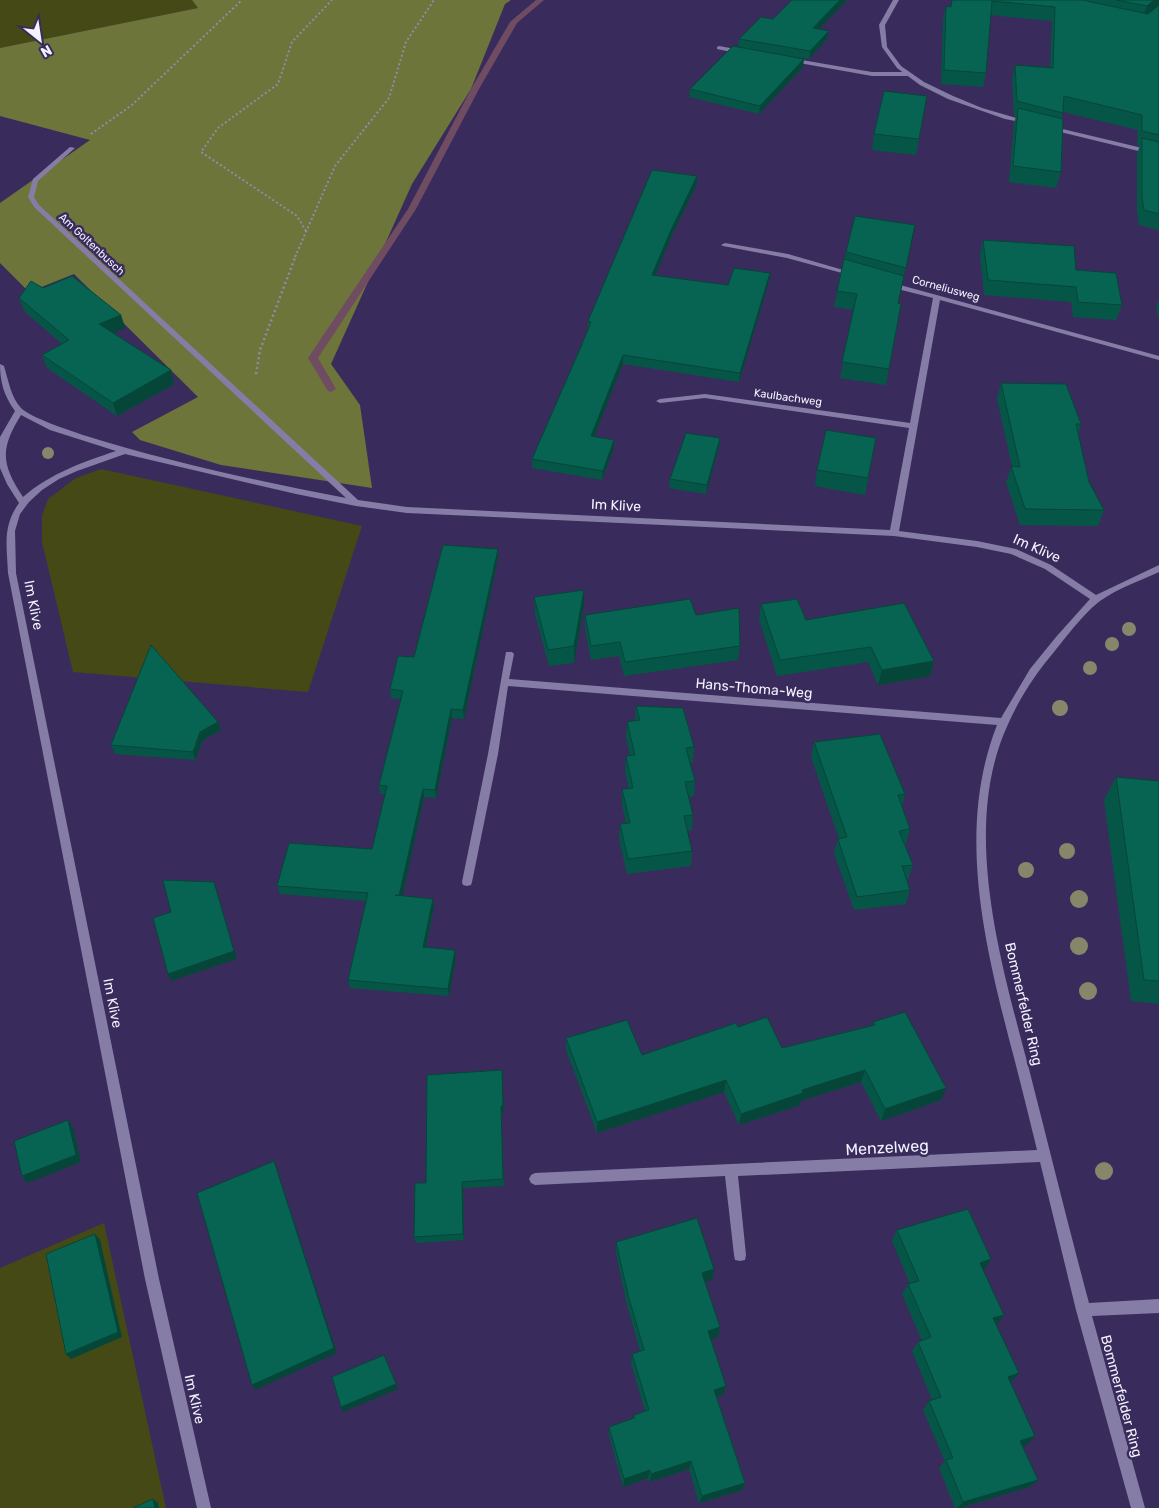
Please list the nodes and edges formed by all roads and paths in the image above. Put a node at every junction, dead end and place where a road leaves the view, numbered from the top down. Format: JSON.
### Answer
{"nodes":[{"id":1,"x":242,"y":0,"type":"edge"},
{"id":2,"x":332,"y":0,"type":"edge"},
{"id":3,"x":434,"y":0,"type":"edge"},
{"id":4,"x":896,"y":0,"type":"edge"},
{"id":5,"x":719,"y":48,"type":"dead end"},
{"id":6,"x":748,"y":53,"type":"edge"},
{"id":7,"x":786,"y":59,"type":"edge"},
{"id":8,"x":908,"y":74,"type":"junction"},
{"id":9,"x":1037,"y":125,"type":"edge"},
{"id":10,"x":1046,"y":127,"type":"edge"},
{"id":11,"x":72,"y":148,"type":"joint"},
{"id":12,"x":1159,"y":154,"type":"edge"},
{"id":13,"x":306,"y":231,"type":"junction"},
{"id":14,"x":725,"y":245,"type":"dead end"},
{"id":15,"x":862,"y":277,"type":"edge"},
{"id":16,"x":881,"y":282,"type":"edge"},
{"id":17,"x":937,"y":298,"type":"junction"},
{"id":18,"x":1159,"y":358,"type":"edge"},
{"id":19,"x":0,"y":366,"type":"edge"},
{"id":20,"x":660,"y":402,"type":"dead end"},
{"id":21,"x":250,"y":406,"type":"junction"},
{"id":22,"x":19,"y":411,"type":"junction"},
{"id":23,"x":912,"y":426,"type":"junction"},
{"id":24,"x":126,"y":451,"type":"junction"},
{"id":25,"x":356,"y":503,"type":"junction"},
{"id":26,"x":23,"y":504,"type":"junction"},
{"id":27,"x":894,"y":533,"type":"junction"},
{"id":28,"x":1159,"y":568,"type":"edge"},
{"id":29,"x":1096,"y":599,"type":"junction"},
{"id":30,"x":509,"y":654,"type":"dead end"},
{"id":31,"x":504,"y":682,"type":"junction"},
{"id":32,"x":1003,"y":722,"type":"junction"},
{"id":33,"x":467,"y":882,"type":"dead end"},
{"id":34,"x":1044,"y":1156,"type":"junction"},
{"id":35,"x":731,"y":1170,"type":"junction"},
{"id":36,"x":535,"y":1179,"type":"dead end"},
{"id":37,"x":740,"y":1255,"type":"dead end"},
{"id":38,"x":1159,"y":1306,"type":"edge"},
{"id":39,"x":1083,"y":1310,"type":"junction"},
{"id":40,"x":204,"y":1508,"type":"edge"},
{"id":41,"x":1138,"y":1508,"type":"edge"}],
"edges":[{"from":1,"to":11,"type":"path"},
{"from":2,"to":13,"type":"path"},
{"from":3,"to":13,"type":"path"},
{"from":4,"to":8,"type":"street"},
{"from":5,"to":6,"type":"street"},
{"from":7,"to":8,"type":"street"},
{"from":8,"to":9,"type":"street"},
{"from":10,"to":12,"type":"street"},
{"from":11,"to":21,"type":"street","name":"Am Goltenbusch"},
{"from":13,"to":21,"type":"path"},
{"from":14,"to":15,"type":"street"},
{"from":16,"to":17,"type":"street","name":"Corneliusweg"},
{"from":17,"to":18,"type":"street","name":"Corneliusweg"},
{"from":17,"to":23,"type":"street"},
{"from":19,"to":22,"type":"street"},
{"from":20,"to":23,"type":"street","name":"Kaulbachweg"},
{"from":21,"to":25,"type":"street","name":"Am Goltenbusch"},
{"from":22,"to":24,"type":"street","name":"Im Klive"},
{"from":22,"to":26,"type":"street"},
{"from":23,"to":27,"type":"street"},
{"from":24,"to":25,"type":"street","name":"Im Klive"},
{"from":24,"to":26,"type":"street","name":"Im Klive"},
{"from":25,"to":27,"type":"street","name":"Im Klive"},
{"from":26,"to":40,"type":"street","name":"Im Klive"},
{"from":27,"to":29,"type":"street","name":"Im Klive"},
{"from":28,"to":29,"type":"street","name":"Bommerfelder Ring"},
{"from":29,"to":32,"type":"street","name":"Bommerfelder Ring"},
{"from":30,"to":31,"type":"street"},
{"from":31,"to":32,"type":"street","name":"Hans-Thoma-Weg"},
{"from":31,"to":33,"type":"street"},
{"from":32,"to":34,"type":"street","name":"Bommerfelder Ring"},
{"from":34,"to":35,"type":"street","name":"Menzelweg"},
{"from":34,"to":39,"type":"street","name":"Bommerfelder Ring"},
{"from":35,"to":36,"type":"street","name":"Menzelweg"},
{"from":35,"to":37,"type":"street"},
{"from":38,"to":39,"type":"street"},
{"from":39,"to":41,"type":"street","name":"Bommerfelder Ring"}]}
